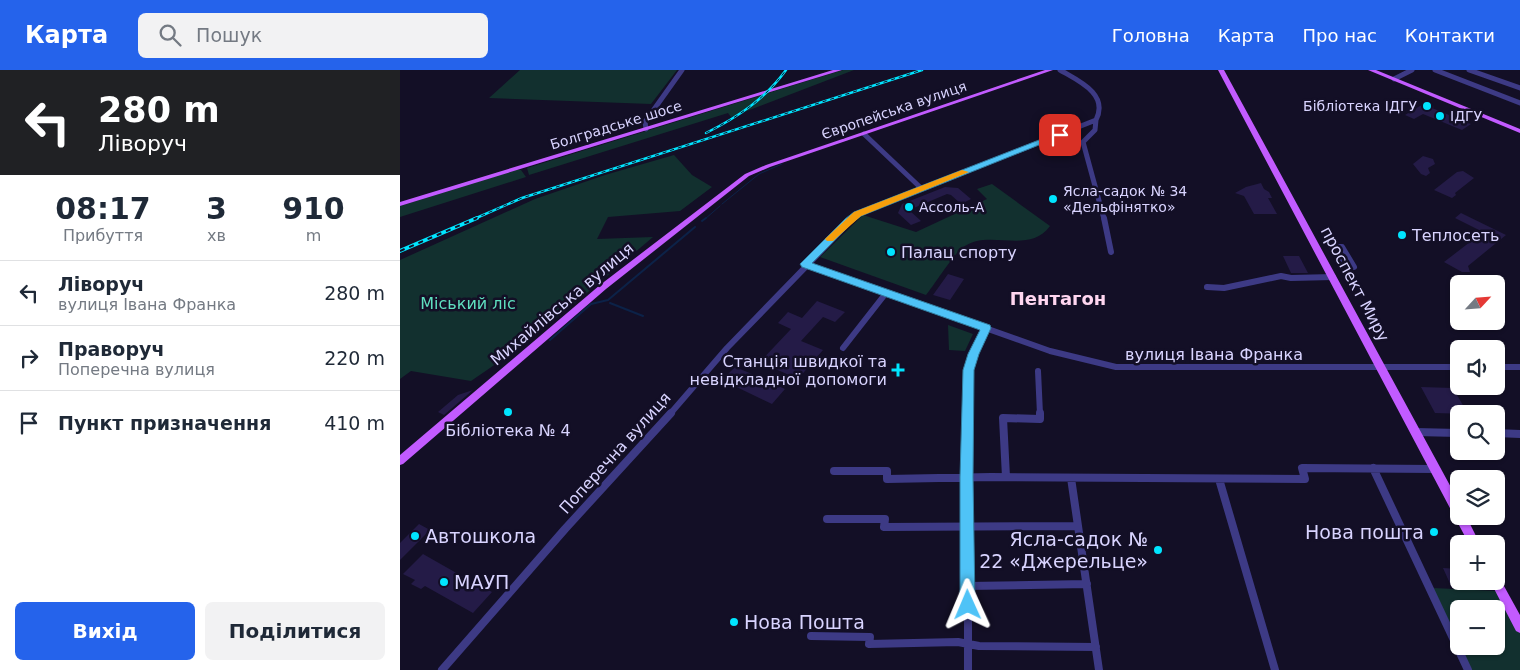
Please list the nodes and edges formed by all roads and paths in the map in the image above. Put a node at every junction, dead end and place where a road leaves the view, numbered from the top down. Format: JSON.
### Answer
{"nodes":[{"id":1,"x":682,"y":70,"type":"edge"},
{"id":2,"x":839,"y":70,"type":"edge"},
{"id":3,"x":1050,"y":70,"type":"edge"},
{"id":4,"x":1060,"y":70,"type":"edge"},
{"id":5,"x":1221,"y":70,"type":"edge"},
{"id":6,"x":1371,"y":70,"type":"edge"},
{"id":7,"x":1412,"y":70,"type":"edge"},
{"id":8,"x":1435,"y":70,"type":"edge"},
{"id":9,"x":1474,"y":70,"type":"edge"},
{"id":10,"x":1394,"y":79,"type":"junction"},
{"id":11,"x":1520,"y":88,"type":"edge"},
{"id":12,"x":1520,"y":103,"type":"edge"},
{"id":13,"x":1096,"y":120,"type":"junction"},
{"id":14,"x":646,"y":129,"type":"junction"},
{"id":15,"x":1520,"y":130,"type":"edge"},
{"id":16,"x":864,"y":134,"type":"junction"},
{"id":17,"x":747,"y":175,"type":"joint"},
{"id":18,"x":922,"y":189,"type":"junction"},
{"id":19,"x":400,"y":204,"type":"edge"},
{"id":20,"x":1110,"y":252,"type":"dead end"},
{"id":21,"x":805,"y":264,"type":"junction"},
{"id":22,"x":1333,"y":277,"type":"junction"},
{"id":23,"x":1207,"y":287,"type":"dead end"},
{"id":24,"x":886,"y":293,"type":"junction"},
{"id":25,"x":986,"y":328,"type":"junction"},
{"id":26,"x":843,"y":348,"type":"dead end"},
{"id":27,"x":1450,"y":367,"type":"edge"},
{"id":28,"x":1505,"y":367,"type":"edge"},
{"id":29,"x":1520,"y":367,"type":"edge"},
{"id":30,"x":1380,"y":368,"type":"junction"},
{"id":31,"x":1038,"y":371,"type":"dead end"},
{"id":32,"x":1415,"y":432,"type":"junction"},
{"id":33,"x":1450,"y":433,"type":"edge"},
{"id":34,"x":1505,"y":433,"type":"edge"},
{"id":35,"x":1520,"y":434,"type":"edge"},
{"id":36,"x":400,"y":460,"type":"edge"},
{"id":37,"x":1373,"y":468,"type":"junction"},
{"id":38,"x":1435,"y":470,"type":"junction"},
{"id":39,"x":834,"y":471,"type":"dead end"},
{"id":40,"x":967,"y":477,"type":"junction"},
{"id":41,"x":1006,"y":477,"type":"junction"},
{"id":42,"x":1071,"y":478,"type":"junction"},
{"id":43,"x":1219,"y":479,"type":"junction"},
{"id":44,"x":1450,"y":497,"type":"edge"},
{"id":45,"x":827,"y":519,"type":"dead end"},
{"id":46,"x":968,"y":526,"type":"junction"},
{"id":47,"x":1078,"y":526,"type":"junction"},
{"id":48,"x":1087,"y":584,"type":"junction"},
{"id":49,"x":968,"y":586,"type":"junction"},
{"id":50,"x":1501,"y":590,"type":"edge"},
{"id":51,"x":1520,"y":626,"type":"edge"},
{"id":52,"x":811,"y":636,"type":"dead end"},
{"id":53,"x":968,"y":644,"type":"junction"},
{"id":54,"x":1096,"y":646,"type":"junction"},
{"id":55,"x":442,"y":670,"type":"edge"},
{"id":56,"x":968,"y":670,"type":"edge"},
{"id":57,"x":1099,"y":670,"type":"edge"},
{"id":58,"x":1275,"y":670,"type":"edge"},
{"id":59,"x":1468,"y":670,"type":"edge"}],
"edges":[{"from":1,"to":14,"type":"street"},
{"from":2,"to":14,"type":"main road","name":"Болградське шосе"},
{"from":3,"to":16,"type":"main road","name":"Європейська вулиця"},
{"from":4,"to":13,"type":"street"},
{"from":5,"to":22,"type":"main road","name":"проспект Миру"},
{"from":6,"to":10,"type":"main road"},
{"from":7,"to":10,"type":"street"},
{"from":8,"to":12,"type":"street"},
{"from":9,"to":11,"type":"street"},
{"from":10,"to":15,"type":"main road"},
{"from":13,"to":18,"type":"street","name":"Поперечна вулиця"},
{"from":13,"to":20,"type":"street"},
{"from":14,"to":19,"type":"main road","name":"Болградське шосе"},
{"from":16,"to":17,"type":"main road","name":"Європейська вулиця"},
{"from":16,"to":18,"type":"street"},
{"from":17,"to":36,"type":"main road","name":"Михайлівська вулиця"},
{"from":18,"to":21,"type":"street","name":"Поперечна вулиця"},
{"from":21,"to":24,"type":"street","name":"вулиця Івана Франка"},
{"from":21,"to":55,"type":"street","name":"Поперечна вулиця"},
{"from":22,"to":23,"type":"street"},
{"from":22,"to":30,"type":"main road","name":"проспект Миру"},
{"from":24,"to":25,"type":"street","name":"вулиця Івана Франка"},
{"from":24,"to":26,"type":"street"},
{"from":25,"to":30,"type":"street","name":"вулиця Івана Франка"},
{"from":25,"to":40,"type":"street"},
{"from":27,"to":30,"type":"street","name":"вулиця Івана Франка"},
{"from":28,"to":29,"type":"street"},
{"from":30,"to":32,"type":"main road","name":"проспект Миру"},
{"from":31,"to":41,"type":"street"},
{"from":32,"to":33,"type":"street"},
{"from":32,"to":38,"type":"main road","name":"проспект Миру"},
{"from":34,"to":35,"type":"street"},
{"from":37,"to":38,"type":"street"},
{"from":37,"to":43,"type":"street"},
{"from":37,"to":59,"type":"street"},
{"from":38,"to":44,"type":"main road","name":"проспект Миру"},
{"from":39,"to":40,"type":"street"},
{"from":40,"to":41,"type":"street"},
{"from":40,"to":46,"type":"street"},
{"from":41,"to":42,"type":"street"},
{"from":42,"to":43,"type":"street"},
{"from":42,"to":47,"type":"street"},
{"from":43,"to":58,"type":"street"},
{"from":45,"to":46,"type":"street"},
{"from":46,"to":47,"type":"street"},
{"from":46,"to":49,"type":"street"},
{"from":47,"to":48,"type":"street"},
{"from":48,"to":49,"type":"street"},
{"from":48,"to":54,"type":"street"},
{"from":49,"to":53,"type":"street"},
{"from":50,"to":51,"type":"main road"},
{"from":52,"to":53,"type":"street"},
{"from":53,"to":54,"type":"street"},
{"from":53,"to":56,"type":"street"},
{"from":54,"to":57,"type":"street"}]}
